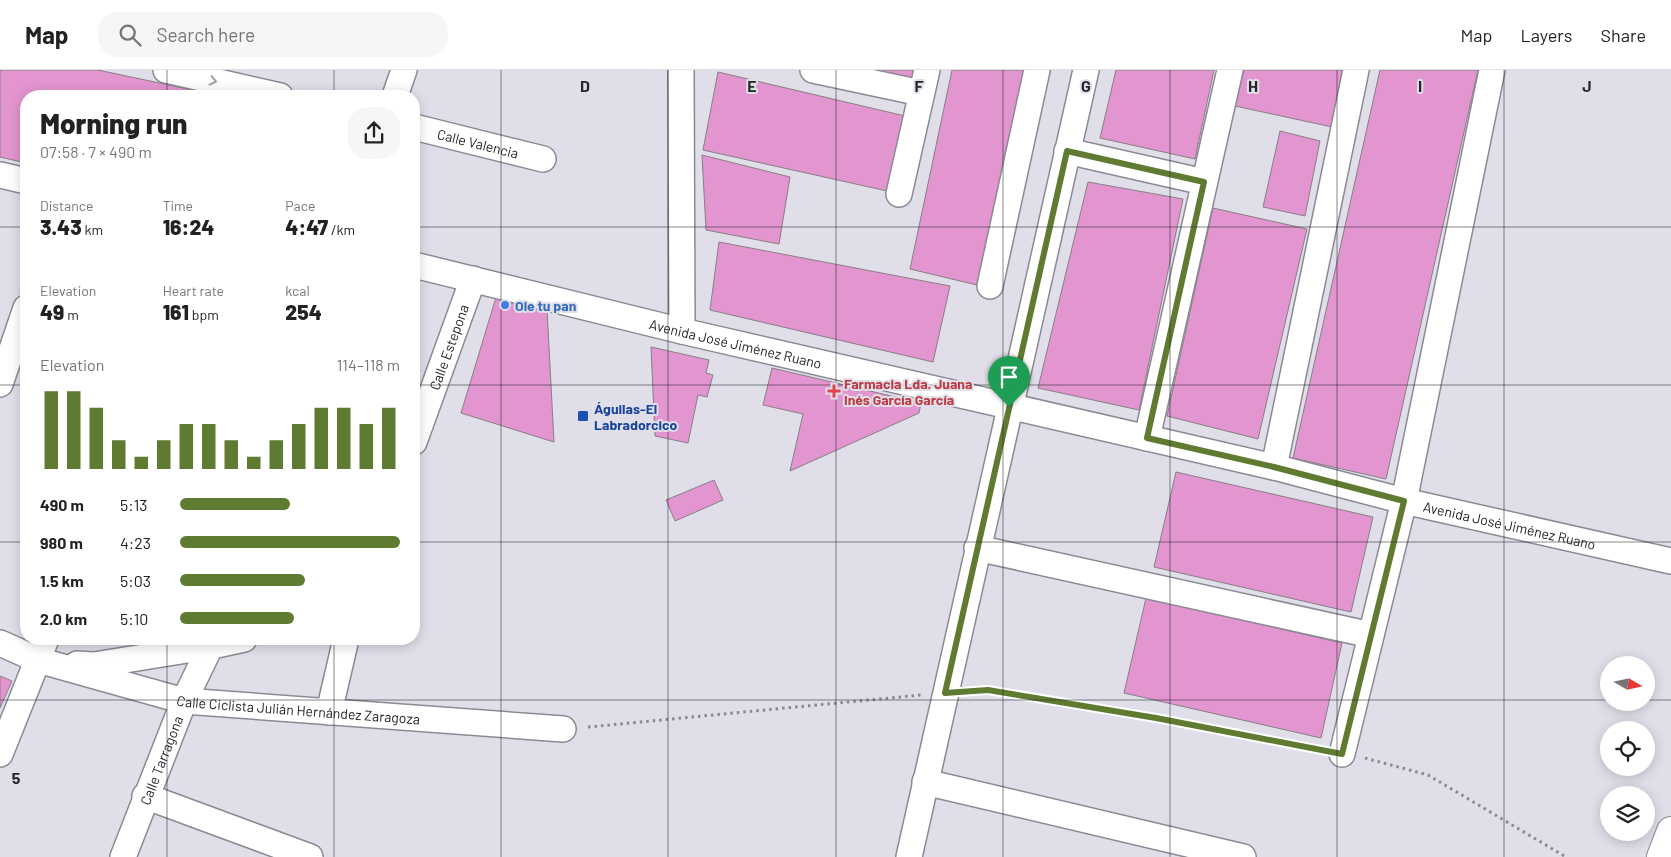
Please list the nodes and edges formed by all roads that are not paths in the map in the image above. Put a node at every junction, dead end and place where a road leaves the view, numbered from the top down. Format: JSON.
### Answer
{"nodes":[{"id":1,"x":166,"y":70,"type":"edge"},
{"id":2,"x":404,"y":70,"type":"edge"},
{"id":3,"x":681,"y":70,"type":"edge"},
{"id":4,"x":813,"y":70,"type":"edge"},
{"id":5,"x":1037,"y":70,"type":"edge"},
{"id":6,"x":1086,"y":70,"type":"edge"},
{"id":7,"x":1230,"y":70,"type":"edge"},
{"id":8,"x":1356,"y":70,"type":"edge"},
{"id":9,"x":1492,"y":70,"type":"edge"},
{"id":10,"x":924,"y":81,"type":"edge"},
{"id":11,"x":254,"y":85,"type":"edge"},
{"id":12,"x":266,"y":90,"type":"edge"},
{"id":13,"x":397,"y":90,"type":"edge"},
{"id":14,"x":420,"y":128,"type":"edge"},
{"id":15,"x":1067,"y":151,"type":"junction"},
{"id":16,"x":543,"y":159,"type":"dead end"},
{"id":17,"x":0,"y":175,"type":"edge"},
{"id":18,"x":20,"y":180,"type":"edge"},
{"id":19,"x":1204,"y":182,"type":"junction"},
{"id":20,"x":899,"y":194,"type":"dead end"},
{"id":21,"x":420,"y":266,"type":"edge"},
{"id":22,"x":473,"y":278,"type":"junction"},
{"id":23,"x":990,"y":286,"type":"dead end"},
{"id":24,"x":20,"y":326,"type":"edge"},
{"id":25,"x":682,"y":331,"type":"junction"},
{"id":26,"x":0,"y":384,"type":"edge"},
{"id":27,"x":1009,"y":407,"type":"junction"},
{"id":28,"x":420,"y":425,"type":"edge"},
{"id":29,"x":1147,"y":438,"type":"junction"},
{"id":30,"x":1274,"y":467,"type":"junction"},
{"id":31,"x":1404,"y":501,"type":"junction"},
{"id":32,"x":977,"y":548,"type":"junction"},
{"id":33,"x":1671,"y":561,"type":"edge"},
{"id":34,"x":1371,"y":635,"type":"junction"},
{"id":35,"x":0,"y":644,"type":"edge"},
{"id":36,"x":197,"y":645,"type":"edge"},
{"id":37,"x":212,"y":645,"type":"edge"},
{"id":38,"x":345,"y":645,"type":"edge"},
{"id":39,"x":42,"y":650,"type":"edge"},
{"id":40,"x":184,"y":701,"type":"junction"},
{"id":41,"x":329,"y":712,"type":"junction"},
{"id":42,"x":563,"y":729,"type":"road end"},
{"id":43,"x":0,"y":754,"type":"edge"},
{"id":44,"x":1342,"y":754,"type":"road end"},
{"id":45,"x":925,"y":782,"type":"junction"},
{"id":46,"x":145,"y":796,"type":"junction"},
{"id":47,"x":1671,"y":831,"type":"edge"},
{"id":48,"x":123,"y":857,"type":"edge"},
{"id":49,"x":310,"y":857,"type":"edge"},
{"id":50,"x":908,"y":857,"type":"edge"},
{"id":51,"x":1243,"y":857,"type":"edge"},
{"id":52,"x":1661,"y":857,"type":"edge"}],
"edges":[{"from":1,"to":11,"type":"street","one_way":true},
{"from":2,"to":13,"type":"street"},
{"from":3,"to":25,"type":"street"},
{"from":4,"to":10,"type":"street"},
{"from":5,"to":23,"type":"street"},
{"from":6,"to":15,"type":"street"},
{"from":7,"to":19,"type":"street"},
{"from":8,"to":30,"type":"street"},
{"from":9,"to":31,"type":"street"},
{"from":10,"to":20,"type":"street"},
{"from":11,"to":12,"type":"street"},
{"from":14,"to":16,"type":"street","name":"Calle Valencia"},
{"from":15,"to":19,"type":"street"},
{"from":15,"to":27,"type":"street"},
{"from":17,"to":18,"type":"street"},
{"from":19,"to":29,"type":"street"},
{"from":21,"to":22,"type":"street","name":"Avenida José Jiménez Ruano"},
{"from":22,"to":25,"type":"street","name":"Avenida José Jiménez Ruano"},
{"from":22,"to":28,"type":"street","name":"Calle Estepona"},
{"from":24,"to":26,"type":"street"},
{"from":25,"to":27,"type":"street","name":"Avenida José Jiménez Ruano"},
{"from":27,"to":29,"type":"street","name":"Avenida José Jiménez Ruano"},
{"from":27,"to":32,"type":"street"},
{"from":29,"to":30,"type":"street","name":"Avenida José Jiménez Ruano"},
{"from":30,"to":31,"type":"street","name":"Avenida José Jiménez Ruano"},
{"from":31,"to":33,"type":"street","name":"Avenida José Jiménez Ruano"},
{"from":31,"to":34,"type":"street"},
{"from":32,"to":34,"type":"street"},
{"from":32,"to":45,"type":"street"},
{"from":34,"to":44,"type":"street"},
{"from":35,"to":39,"type":"street","name":"Calle Ciclista Julián Hernández Zaragoza"},
{"from":36,"to":39,"type":"street","name":"Calle Ciclista Julián Hernández Zaragoza"},
{"from":37,"to":40,"type":"street","name":"Calle Tarragona"},
{"from":38,"to":41,"type":"street"},
{"from":39,"to":40,"type":"street","name":"Calle Ciclista Julián Hernández Zaragoza"},
{"from":39,"to":43,"type":"street"},
{"from":40,"to":41,"type":"street","name":"Calle Ciclista Julián Hernández Zaragoza"},
{"from":40,"to":46,"type":"street","name":"Calle Tarragona"},
{"from":41,"to":42,"type":"street","name":"Calle Ciclista Julián Hernández Zaragoza"},
{"from":45,"to":50,"type":"street"},
{"from":45,"to":51,"type":"street"},
{"from":46,"to":48,"type":"street","name":"Calle Tarragona"},
{"from":46,"to":49,"type":"street"},
{"from":47,"to":52,"type":"main road"}]}
